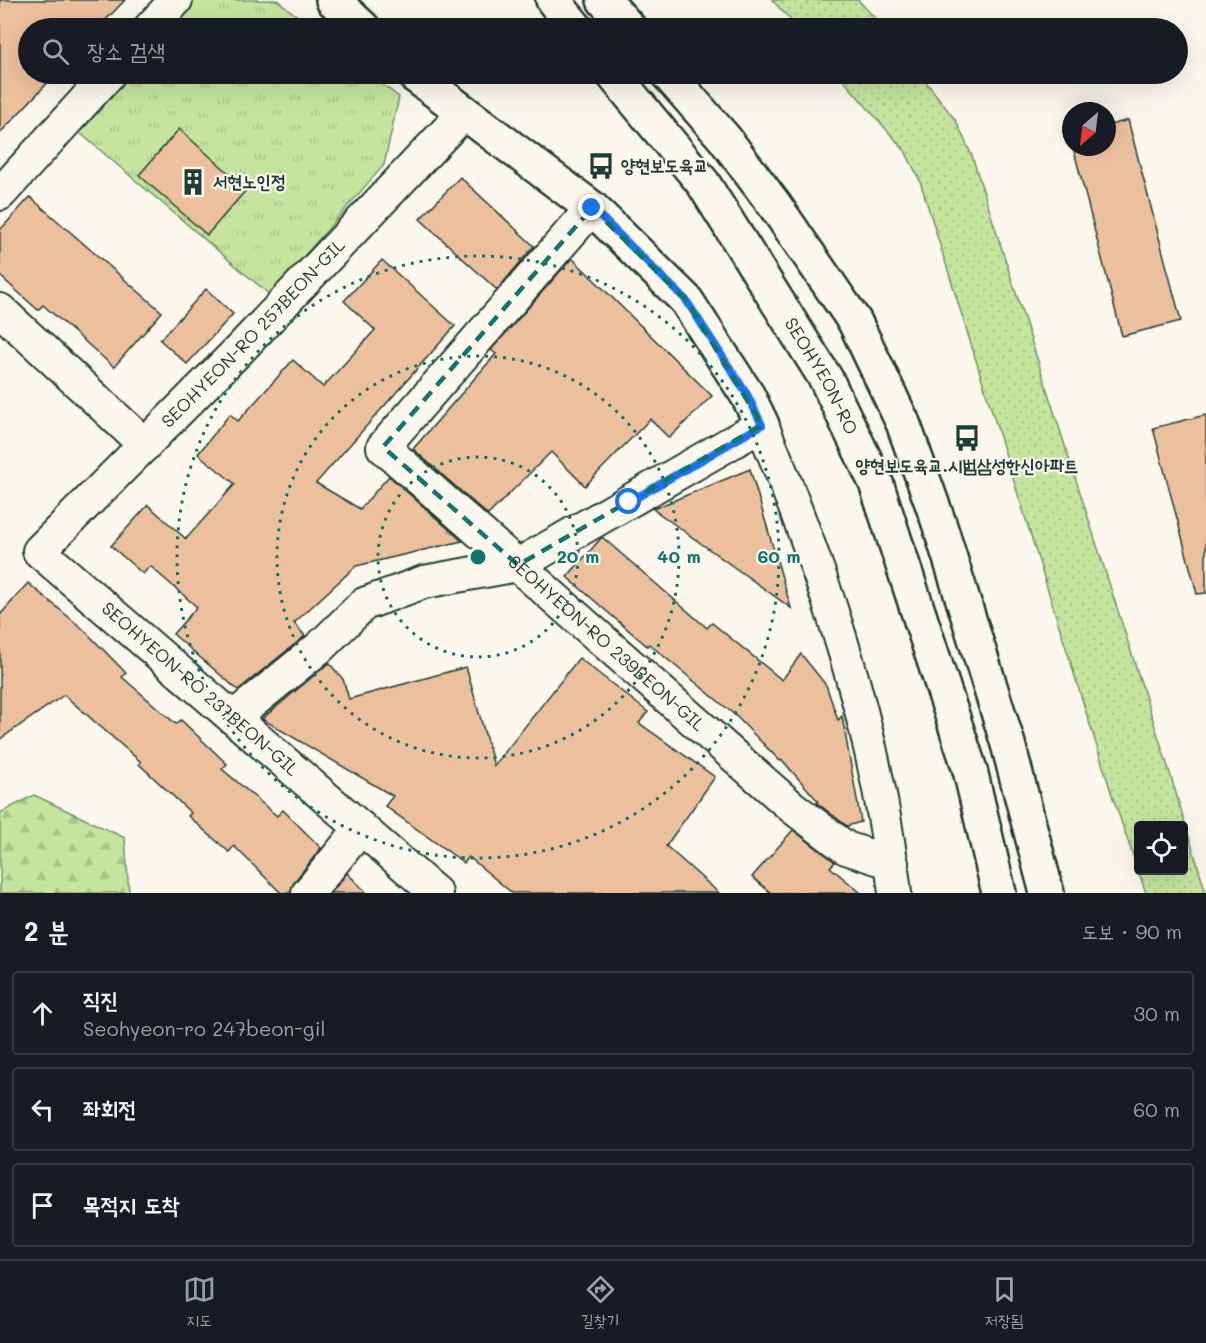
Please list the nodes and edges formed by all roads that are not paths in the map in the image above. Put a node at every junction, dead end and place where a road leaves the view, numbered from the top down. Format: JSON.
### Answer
{"nodes":[{"id":1,"x":176,"y":0,"type":"edge"},
{"id":2,"x":333,"y":0,"type":"edge"},
{"id":3,"x":553,"y":0,"type":"edge"},
{"id":4,"x":604,"y":0,"type":"edge"},
{"id":5,"x":159,"y":18,"type":"edge"},
{"id":6,"x":352,"y":18,"type":"edge"},
{"id":7,"x":568,"y":18,"type":"edge"},
{"id":8,"x":620,"y":18,"type":"edge"},
{"id":9,"x":100,"y":84,"type":"edge"},
{"id":10,"x":426,"y":84,"type":"edge"},
{"id":11,"x":621,"y":84,"type":"edge"},
{"id":12,"x":677,"y":84,"type":"edge"},
{"id":13,"x":464,"y":113,"type":"junction"},
{"id":14,"x":0,"y":194,"type":"edge"},
{"id":15,"x":592,"y":208,"type":"junction"},
{"id":16,"x":0,"y":310,"type":"edge"},
{"id":17,"x":762,"y":425,"type":"junction"},
{"id":18,"x":145,"y":444,"type":"junction"},
{"id":19,"x":39,"y":551,"type":"joint"},
{"id":20,"x":518,"y":565,"type":"junction"},
{"id":21,"x":233,"y":718,"type":"junction"},
{"id":22,"x":361,"y":828,"type":"junction"},
{"id":23,"x":894,"y":878,"type":"edge"},
{"id":24,"x":308,"y":893,"type":"edge"},
{"id":25,"x":436,"y":893,"type":"edge"},
{"id":26,"x":999,"y":893,"type":"edge"},
{"id":27,"x":1047,"y":893,"type":"edge"}],
"edges":[{"from":1,"to":5,"type":"street"},
{"from":2,"to":6,"type":"main road"},
{"from":3,"to":7,"type":"main road"},
{"from":4,"to":8,"type":"main road"},
{"from":9,"to":14,"type":"street"},
{"from":10,"to":13,"type":"main road"},
{"from":11,"to":26,"type":"main road","name":"SEOHYEON-RO"},
{"from":12,"to":27,"type":"main road"},
{"from":13,"to":15,"type":"main road"},
{"from":13,"to":18,"type":"street","name":"SEOHYEON-RO 257BEON-GIL"},
{"from":15,"to":17,"type":"main road"},
{"from":15,"to":20,"type":"street","name":"SEOHYEON-RO 239BEON-GIL"},
{"from":16,"to":18,"type":"street"},
{"from":17,"to":20,"type":"street"},
{"from":17,"to":23,"type":"street"},
{"from":18,"to":19,"type":"street","name":"SEOHYEON-RO 257BEON-GIL"},
{"from":19,"to":21,"type":"street","name":"SEOHYEON-RO 237BEON-GIL"},
{"from":20,"to":21,"type":"street"},
{"from":20,"to":23,"type":"street","name":"SEOHYEON-RO 239BEON-GIL"},
{"from":21,"to":22,"type":"street","name":"SEOHYEON-RO 237BEON-GIL"},
{"from":22,"to":24,"type":"street"},
{"from":22,"to":25,"type":"street","name":"SEOHYEON-RO 237BEON-GIL"}]}
